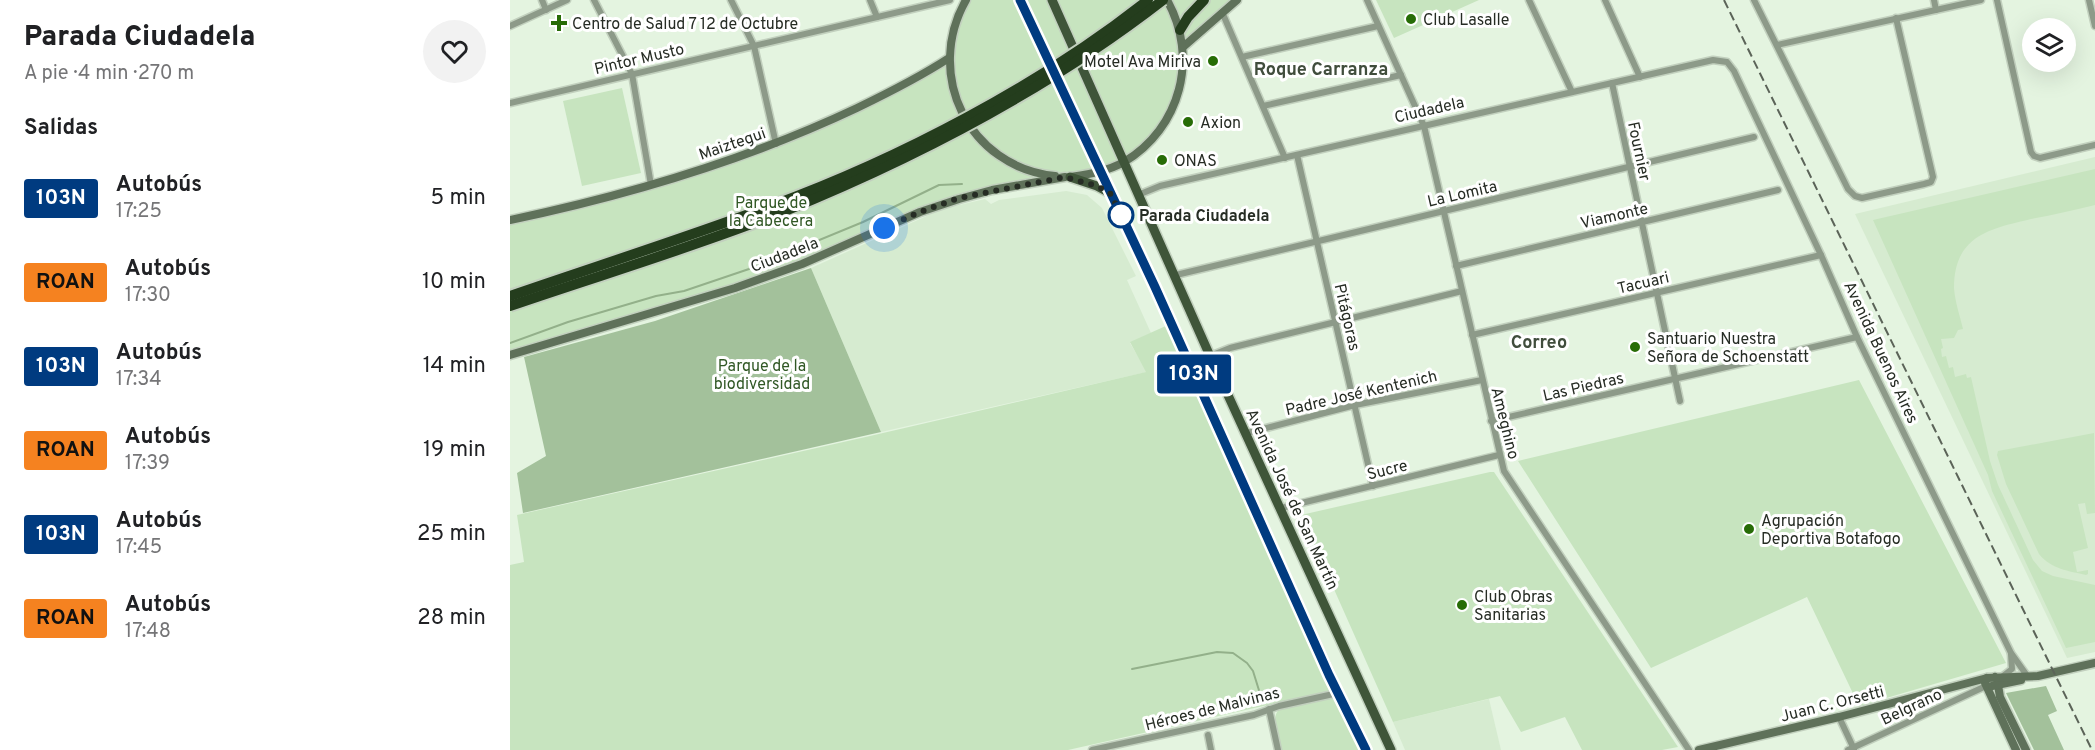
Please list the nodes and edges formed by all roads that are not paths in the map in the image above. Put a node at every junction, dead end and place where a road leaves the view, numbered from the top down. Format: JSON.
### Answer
{"nodes":[{"id":1,"x":542,"y":0,"type":"edge"},
{"id":2,"x":567,"y":0,"type":"edge"},
{"id":3,"x":594,"y":0,"type":"edge"},
{"id":4,"x":731,"y":0,"type":"edge"},
{"id":5,"x":870,"y":0,"type":"edge"},
{"id":6,"x":950,"y":0,"type":"edge"},
{"id":7,"x":966,"y":0,"type":"edge"},
{"id":8,"x":1020,"y":0,"type":"edge"},
{"id":9,"x":1052,"y":0,"type":"edge"},
{"id":10,"x":1148,"y":0,"type":"edge"},
{"id":11,"x":1165,"y":0,"type":"edge"},
{"id":12,"x":1204,"y":0,"type":"edge"},
{"id":13,"x":1247,"y":0,"type":"edge"},
{"id":14,"x":1367,"y":0,"type":"edge"},
{"id":15,"x":1529,"y":0,"type":"edge"},
{"id":16,"x":1605,"y":0,"type":"edge"},
{"id":17,"x":1754,"y":0,"type":"edge"},
{"id":18,"x":1934,"y":0,"type":"edge"},
{"id":19,"x":1981,"y":0,"type":"edge"},
{"id":20,"x":1996,"y":0,"type":"edge"},
{"id":21,"x":2089,"y":0,"type":"edge"},
{"id":22,"x":1236,"y":1,"type":"edge"},
{"id":23,"x":546,"y":10,"type":"junction"},
{"id":24,"x":1936,"y":10,"type":"junction"},
{"id":25,"x":1222,"y":12,"type":"junction"},
{"id":26,"x":877,"y":17,"type":"junction"},
{"id":27,"x":1896,"y":18,"type":"junction"},
{"id":28,"x":510,"y":26,"type":"edge"},
{"id":29,"x":1378,"y":26,"type":"junction"},
{"id":30,"x":2095,"y":26,"type":"edge"},
{"id":31,"x":1180,"y":30,"type":"junction"},
{"id":32,"x":1777,"y":45,"type":"junction"},
{"id":33,"x":754,"y":46,"type":"junction"},
{"id":34,"x":1183,"y":47,"type":"junction"},
{"id":35,"x":1242,"y":57,"type":"junction"},
{"id":36,"x":949,"y":58,"type":"junction"},
{"id":37,"x":1727,"y":62,"type":"joint"},
{"id":38,"x":632,"y":74,"type":"junction"},
{"id":39,"x":1401,"y":75,"type":"junction"},
{"id":40,"x":1640,"y":77,"type":"junction"},
{"id":41,"x":1611,"y":83,"type":"junction"},
{"id":42,"x":1572,"y":92,"type":"junction"},
{"id":43,"x":510,"y":103,"type":"edge"},
{"id":44,"x":1263,"y":106,"type":"junction"},
{"id":45,"x":1424,"y":126,"type":"junction"},
{"id":46,"x":1754,"y":137,"type":"dead end"},
{"id":47,"x":776,"y":144,"type":"junction"},
{"id":48,"x":2095,"y":145,"type":"edge"},
{"id":49,"x":1297,"y":155,"type":"junction"},
{"id":50,"x":1285,"y":158,"type":"junction"},
{"id":51,"x":1124,"y":162,"type":"junction"},
{"id":52,"x":1629,"y":167,"type":"junction"},
{"id":53,"x":1101,"y":172,"type":"junction"},
{"id":54,"x":1068,"y":177,"type":"junction"},
{"id":55,"x":651,"y":185,"type":"junction"},
{"id":56,"x":1778,"y":190,"type":"dead end"},
{"id":57,"x":1110,"y":193,"type":"junction"},
{"id":58,"x":1138,"y":195,"type":"junction"},
{"id":59,"x":1443,"y":211,"type":"junction"},
{"id":60,"x":510,"y":220,"type":"edge"},
{"id":61,"x":1642,"y":222,"type":"junction"},
{"id":62,"x":1317,"y":242,"type":"junction"},
{"id":63,"x":1821,"y":255,"type":"junction"},
{"id":64,"x":1456,"y":266,"type":"junction"},
{"id":65,"x":1176,"y":275,"type":"junction"},
{"id":66,"x":1462,"y":291,"type":"junction"},
{"id":67,"x":1658,"y":292,"type":"junction"},
{"id":68,"x":510,"y":296,"type":"edge"},
{"id":69,"x":510,"y":306,"type":"edge"},
{"id":70,"x":1336,"y":322,"type":"junction"},
{"id":71,"x":1472,"y":335,"type":"junction"},
{"id":72,"x":1857,"y":337,"type":"junction"},
{"id":73,"x":510,"y":355,"type":"edge"},
{"id":74,"x":1210,"y":356,"type":"junction"},
{"id":75,"x":1190,"y":364,"type":"junction"},
{"id":76,"x":1675,"y":378,"type":"junction"},
{"id":77,"x":1482,"y":380,"type":"junction"},
{"id":78,"x":1680,"y":401,"type":"dead end"},
{"id":79,"x":1355,"y":405,"type":"junction"},
{"id":80,"x":1491,"y":421,"type":"junction"},
{"id":81,"x":1247,"y":433,"type":"junction"},
{"id":82,"x":1499,"y":455,"type":"junction"},
{"id":83,"x":1373,"y":486,"type":"junction"},
{"id":84,"x":1281,"y":508,"type":"junction"},
{"id":85,"x":2011,"y":653,"type":"junction"},
{"id":86,"x":2095,"y":663,"type":"edge"},
{"id":87,"x":2028,"y":677,"type":"junction"},
{"id":88,"x":1994,"y":681,"type":"junction"},
{"id":89,"x":1338,"y":693,"type":"junction"},
{"id":90,"x":1269,"y":709,"type":"junction"},
{"id":91,"x":1839,"y":717,"type":"junction"},
{"id":92,"x":1208,"y":735,"type":"dead end"},
{"id":93,"x":1129,"y":742,"type":"junction"},
{"id":94,"x":1852,"y":749,"type":"edge"},
{"id":95,"x":1092,"y":750,"type":"edge"},
{"id":96,"x":1131,"y":750,"type":"edge"},
{"id":97,"x":1211,"y":750,"type":"edge"},
{"id":98,"x":1278,"y":750,"type":"edge"},
{"id":99,"x":1366,"y":750,"type":"edge"},
{"id":100,"x":1391,"y":750,"type":"edge"},
{"id":101,"x":1689,"y":750,"type":"edge"},
{"id":102,"x":1699,"y":750,"type":"edge"},
{"id":103,"x":2016,"y":750,"type":"edge"},
{"id":104,"x":2026,"y":750,"type":"edge"}],
"edges":[{"from":1,"to":23,"type":"street"},
{"from":2,"to":23,"type":"street"},
{"from":3,"to":38,"type":"street"},
{"from":4,"to":33,"type":"street"},
{"from":5,"to":26,"type":"street"},
{"from":6,"to":26,"type":"street","name":"Pintor Musto"},
{"from":7,"to":36,"type":"main road"},
{"from":8,"to":53,"type":"main road"},
{"from":9,"to":51,"type":"main road","name":"Avenida José de San Martín"},
{"from":10,"to":68,"type":"highway","bridge":true},
{"from":11,"to":31,"type":"main road","name":"Ciudadela"},
{"from":11,"to":69,"type":"highway","bridge":true},
{"from":12,"to":31,"type":"highway"},
{"from":13,"to":22,"type":"street"},
{"from":14,"to":29,"type":"street","name":"Ameghino"},
{"from":15,"to":42,"type":"street"},
{"from":16,"to":40,"type":"street"},
{"from":17,"to":32,"type":"street"},
{"from":18,"to":24,"type":"street"},
{"from":19,"to":24,"type":"street"},
{"from":20,"to":48,"type":"street"},
{"from":21,"to":30,"type":"street"},
{"from":22,"to":25,"type":"main road"},
{"from":23,"to":28,"type":"street"},
{"from":24,"to":27,"type":"street"},
{"from":25,"to":34,"type":"main road"},
{"from":25,"to":35,"type":"street"},
{"from":26,"to":33,"type":"street","name":"Pintor Musto"},
{"from":27,"to":32,"type":"street"},
{"from":27,"to":32,"type":"street"},
{"from":29,"to":35,"type":"street"},
{"from":29,"to":39,"type":"street","name":"Ameghino"},
{"from":31,"to":34,"type":"main road","name":"Ciudadela"},
{"from":33,"to":38,"type":"street","name":"Pintor Musto"},
{"from":33,"to":47,"type":"street"},
{"from":34,"to":51,"type":"main road","name":"Ciudadela"},
{"from":35,"to":44,"type":"street"},
{"from":36,"to":47,"type":"main road","name":"Maiztegui"},
{"from":36,"to":54,"type":"main road"},
{"from":37,"to":40,"type":"street","name":"Ciudadela"},
{"from":37,"to":63,"type":"street","name":"Avenida Buenos Aires"},
{"from":38,"to":43,"type":"street","name":"Pintor Musto"},
{"from":38,"to":55,"type":"street"},
{"from":39,"to":44,"type":"street"},
{"from":39,"to":45,"type":"street","name":"Ameghino"},
{"from":40,"to":41,"type":"street","name":"Ciudadela"},
{"from":41,"to":42,"type":"street","name":"Ciudadela"},
{"from":41,"to":52,"type":"street","name":"Fournier"},
{"from":42,"to":45,"type":"street","name":"Ciudadela"},
{"from":44,"to":50,"type":"street"},
{"from":45,"to":49,"type":"street","name":"Ciudadela"},
{"from":45,"to":59,"type":"street","name":"Ameghino"},
{"from":46,"to":52,"type":"street","name":"La Lomita"},
{"from":47,"to":55,"type":"main road","name":"Maiztegui"},
{"from":49,"to":50,"type":"street","name":"Ciudadela"},
{"from":49,"to":62,"type":"street","name":"Pitágoras"},
{"from":50,"to":58,"type":"street","name":"Ciudadela"},
{"from":51,"to":53,"type":"main road","name":"Ciudadela"},
{"from":51,"to":58,"type":"main road","name":"Avenida José de San Martín"},
{"from":52,"to":59,"type":"street","name":"La Lomita"},
{"from":52,"to":61,"type":"street","name":"Fournier"},
{"from":53,"to":54,"type":"main road","name":"Ciudadela"},
{"from":53,"to":57,"type":"main road"},
{"from":54,"to":57,"type":"main road"},
{"from":54,"to":73,"type":"main road","name":"Ciudadela"},
{"from":55,"to":60,"type":"main road","name":"Maiztegui"},
{"from":56,"to":61,"type":"street","name":"Viamonte"},
{"from":57,"to":75,"type":"main road"},
{"from":58,"to":65,"type":"main road","name":"Avenida José de San Martín"},
{"from":59,"to":62,"type":"street","name":"La Lomita"},
{"from":59,"to":64,"type":"street","name":"Ameghino"},
{"from":61,"to":64,"type":"street","name":"Viamonte"},
{"from":61,"to":67,"type":"street","name":"Fournier"},
{"from":62,"to":65,"type":"street","name":"La Lomita"},
{"from":62,"to":70,"type":"street","name":"Pitágoras"},
{"from":63,"to":67,"type":"street","name":"Tacuari"},
{"from":63,"to":72,"type":"street","name":"Avenida Buenos Aires"},
{"from":64,"to":66,"type":"street","name":"Ameghino"},
{"from":65,"to":74,"type":"main road","name":"Avenida José de San Martín"},
{"from":66,"to":70,"type":"street"},
{"from":66,"to":71,"type":"street","name":"Ameghino"},
{"from":67,"to":71,"type":"street","name":"Tacuari"},
{"from":67,"to":76,"type":"street","name":"Fournier"},
{"from":70,"to":74,"type":"street"},
{"from":70,"to":79,"type":"street","name":"Pitágoras"},
{"from":71,"to":77,"type":"street","name":"Ameghino"},
{"from":72,"to":76,"type":"street","name":"Las Piedras"},
{"from":72,"to":85,"type":"street","name":"Avenida Buenos Aires"},
{"from":74,"to":75,"type":"street"},
{"from":74,"to":81,"type":"main road","name":"Avenida José de San Martín"},
{"from":75,"to":89,"type":"main road"},
{"from":76,"to":78,"type":"street","name":"Fournier"},
{"from":76,"to":80,"type":"street","name":"Las Piedras"},
{"from":77,"to":79,"type":"street","name":"Padre José Kentenich"},
{"from":77,"to":80,"type":"street","name":"Ameghino"},
{"from":79,"to":81,"type":"street","name":"Padre José Kentenich"},
{"from":79,"to":83,"type":"street","name":"Pitágoras"},
{"from":80,"to":82,"type":"street","name":"Ameghino"},
{"from":81,"to":84,"type":"main road","name":"Avenida José de San Martín"},
{"from":82,"to":83,"type":"street","name":"Sucre"},
{"from":82,"to":101,"type":"street","name":"Ameghino"},
{"from":83,"to":84,"type":"street","name":"Sucre"},
{"from":84,"to":100,"type":"main road","name":"Avenida José de San Martín"},
{"from":85,"to":87,"type":"street","name":"Avenida Buenos Aires"},
{"from":85,"to":88,"type":"street"},
{"from":86,"to":87,"type":"main road","name":"Juan C. Orsetti"},
{"from":87,"to":88,"type":"main road","name":"Juan C. Orsetti"},
{"from":88,"to":91,"type":"main road","name":"Juan C. Orsetti"},
{"from":88,"to":94,"type":"street","name":"Belgrano"},
{"from":88,"to":103,"type":"main road"},
{"from":88,"to":104,"type":"main road"},
{"from":89,"to":90,"type":"street","name":"Héroes de Malvinas"},
{"from":89,"to":99,"type":"main road"},
{"from":90,"to":93,"type":"street","name":"Héroes de Malvinas"},
{"from":90,"to":98,"type":"street"},
{"from":91,"to":94,"type":"street"},
{"from":91,"to":102,"type":"main road","name":"Juan C. Orsetti"},
{"from":92,"to":97,"type":"street"},
{"from":93,"to":95,"type":"street","name":"Héroes de Malvinas"},
{"from":93,"to":96,"type":"street"}]}
